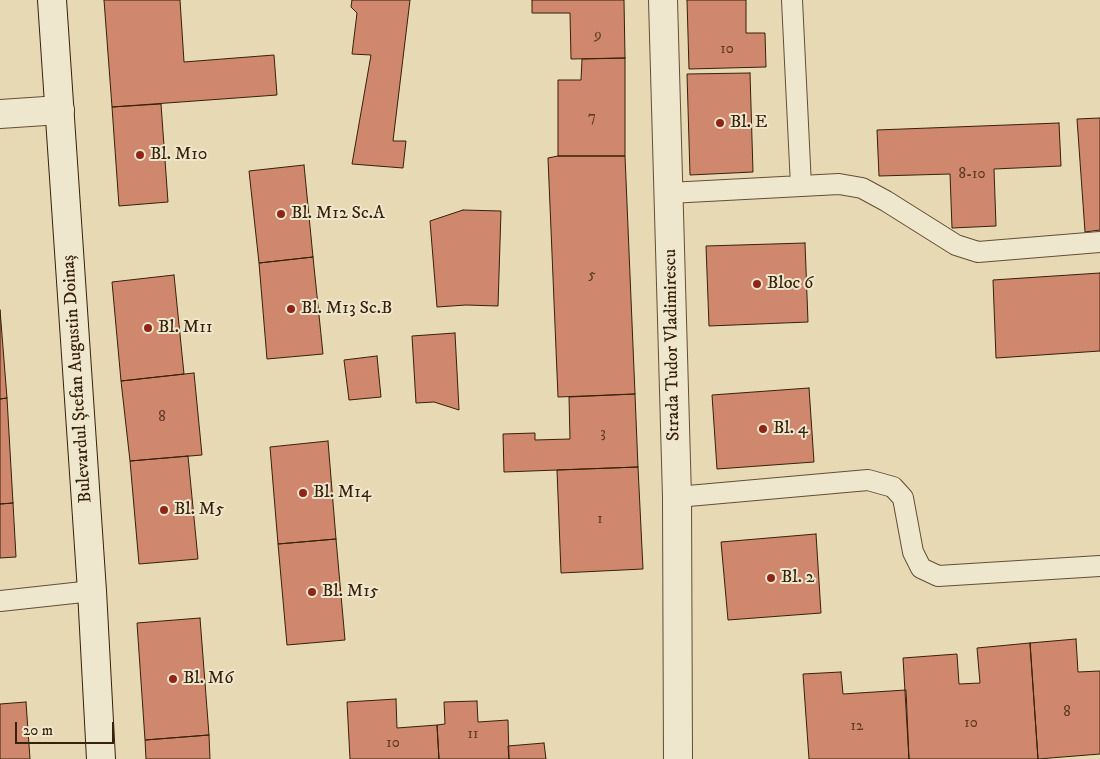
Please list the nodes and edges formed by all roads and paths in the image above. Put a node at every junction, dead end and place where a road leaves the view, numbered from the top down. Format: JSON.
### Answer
{"nodes":[{"id":1,"x":52,"y":0,"type":"edge"},
{"id":2,"x":663,"y":0,"type":"edge"},
{"id":3,"x":792,"y":0,"type":"edge"},
{"id":4,"x":60,"y":110,"type":"junction"},
{"id":5,"x":0,"y":114,"type":"edge"},
{"id":6,"x":801,"y":186,"type":"junction"},
{"id":7,"x":669,"y":193,"type":"junction"},
{"id":8,"x":1100,"y":242,"type":"edge"},
{"id":9,"x":677,"y":497,"type":"junction"},
{"id":10,"x":1100,"y":566,"type":"edge"},
{"id":11,"x":92,"y":591,"type":"junction"},
{"id":12,"x":0,"y":601,"type":"edge"},
{"id":13,"x":101,"y":759,"type":"edge"},
{"id":14,"x":678,"y":759,"type":"edge"}],
"edges":[{"from":1,"to":4,"type":"street","name":"Bulevardul Ștefan Augustin Doinaș"},
{"from":2,"to":7,"type":"street","name":"Strada Tudor Vladimirescu"},
{"from":3,"to":6,"type":"lane"},
{"from":4,"to":5,"type":"street"},
{"from":4,"to":11,"type":"street","name":"Bulevardul Ștefan Augustin Doinaș"},
{"from":6,"to":7,"type":"lane"},
{"from":6,"to":8,"type":"lane"},
{"from":7,"to":9,"type":"street","name":"Strada Tudor Vladimirescu"},
{"from":9,"to":10,"type":"lane"},
{"from":9,"to":14,"type":"street","name":"Strada Tudor Vladimirescu"},
{"from":11,"to":12,"type":"lane"},
{"from":11,"to":13,"type":"street","name":"Bulevardul Ștefan Augustin Doinaș"}]}
